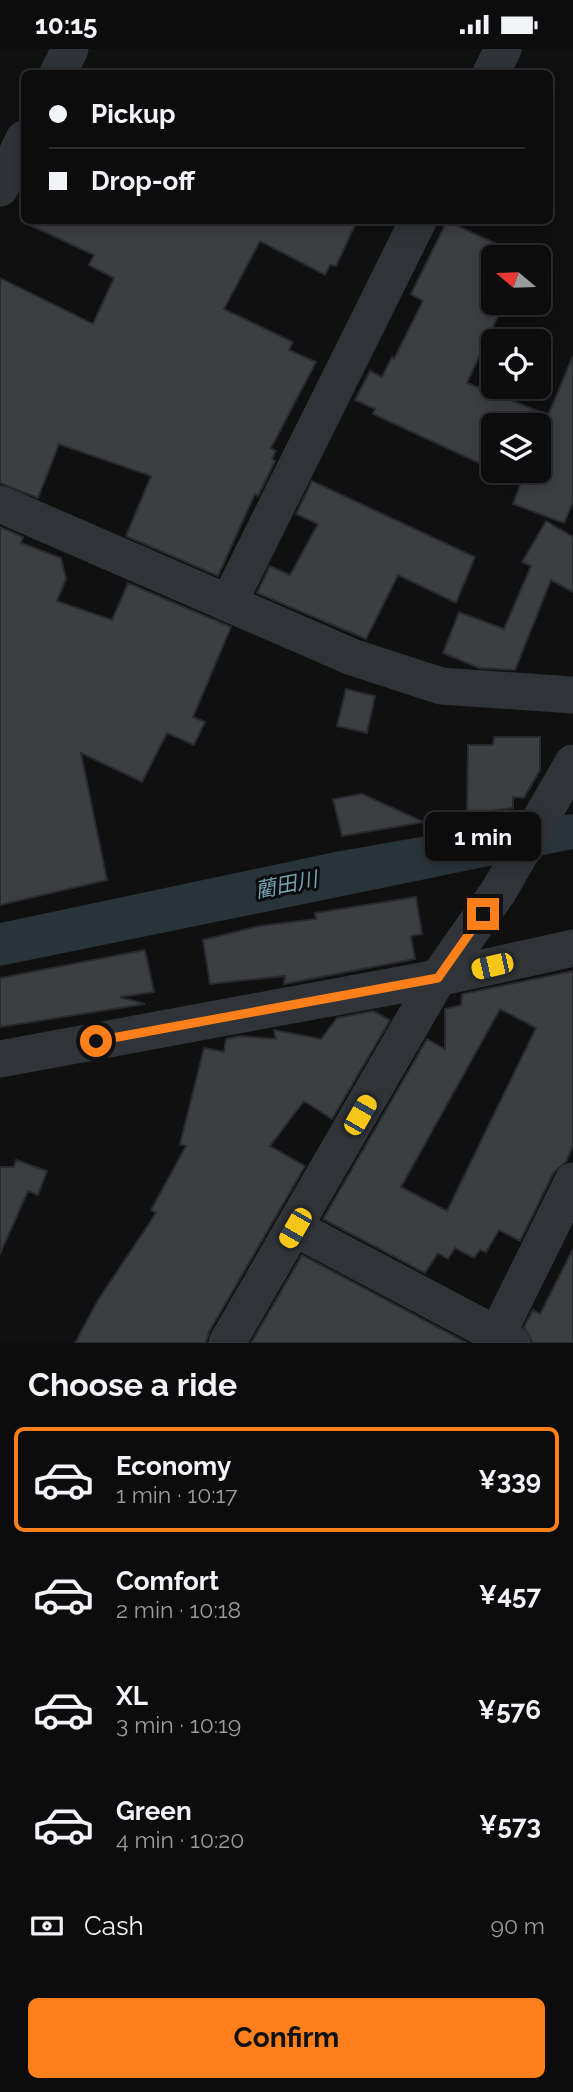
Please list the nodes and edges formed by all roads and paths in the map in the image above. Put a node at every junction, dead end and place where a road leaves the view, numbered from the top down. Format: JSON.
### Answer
{"nodes":[{"id":1,"x":70,"y":49,"type":"edge"},
{"id":2,"x":503,"y":49,"type":"edge"},
{"id":3,"x":60,"y":70,"type":"edge"},
{"id":4,"x":492,"y":70,"type":"edge"},
{"id":5,"x":21,"y":145,"type":"edge"},
{"id":6,"x":0,"y":188,"type":"edge"},
{"id":7,"x":417,"y":224,"type":"edge"},
{"id":8,"x":0,"y":504,"type":"edge"},
{"id":9,"x":229,"y":602,"type":"junction"},
{"id":10,"x":573,"y":695,"type":"edge"},
{"id":11,"x":573,"y":763,"type":"edge"},
{"id":12,"x":573,"y":948,"type":"edge"},
{"id":13,"x":438,"y":978,"type":"junction"},
{"id":14,"x":0,"y":1059,"type":"edge"},
{"id":15,"x":573,"y":1181,"type":"edge"},
{"id":16,"x":295,"y":1228,"type":"junction"},
{"id":17,"x":501,"y":1341,"type":"edge"},
{"id":18,"x":227,"y":1343,"type":"edge"}],
"edges":[{"from":1,"to":3,"type":"street"},
{"from":2,"to":4,"type":"street"},
{"from":5,"to":6,"type":"street"},
{"from":7,"to":9,"type":"street"},
{"from":8,"to":9,"type":"street"},
{"from":9,"to":10,"type":"street"},
{"from":11,"to":13,"type":"street"},
{"from":12,"to":13,"type":"street"},
{"from":13,"to":14,"type":"street"},
{"from":13,"to":16,"type":"street"},
{"from":15,"to":17,"type":"street"},
{"from":16,"to":17,"type":"street"},
{"from":16,"to":18,"type":"street"}]}
